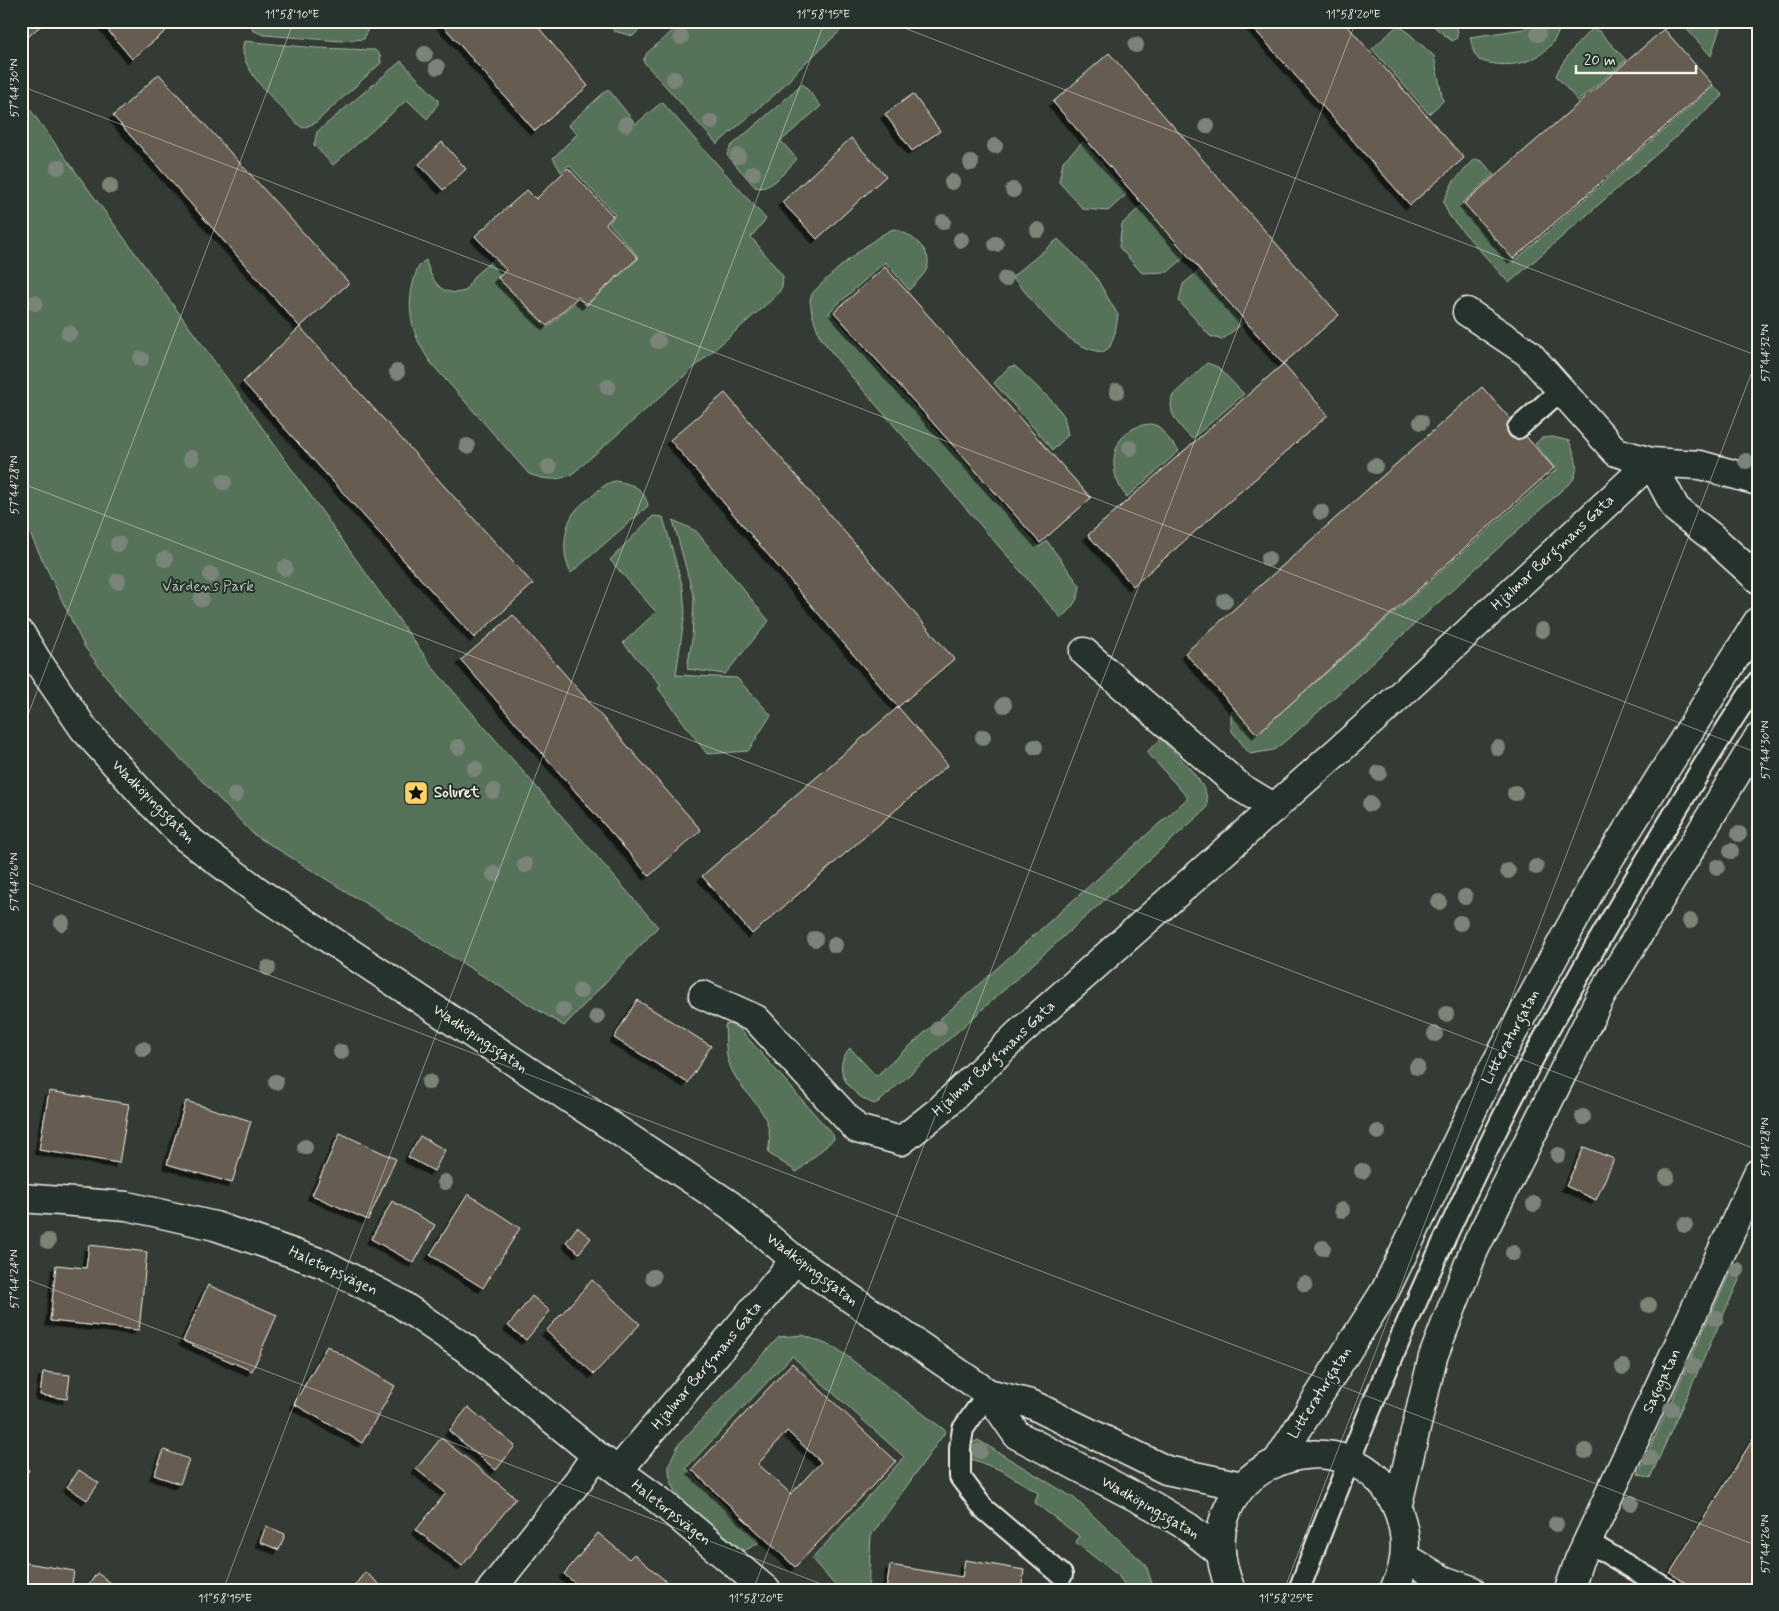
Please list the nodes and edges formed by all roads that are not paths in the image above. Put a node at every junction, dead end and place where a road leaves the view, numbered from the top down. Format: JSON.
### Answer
{"nodes":[{"id":1,"x":1467,"y":312,"type":"dead end"},
{"id":2,"x":1560,"y":390,"type":"junction"},
{"id":3,"x":1518,"y":428,"type":"dead end"},
{"id":4,"x":1651,"y":462,"type":"junction"},
{"id":5,"x":1758,"y":481,"type":"edge"},
{"id":6,"x":1758,"y":579,"type":"edge"},
{"id":7,"x":1758,"y":620,"type":"edge"},
{"id":8,"x":21,"y":634,"type":"edge"},
{"id":9,"x":1084,"y":652,"type":"dead end"},
{"id":10,"x":1758,"y":680,"type":"edge"},
{"id":11,"x":1758,"y":738,"type":"edge"},
{"id":12,"x":1275,"y":808,"type":"junction"},
{"id":13,"x":703,"y":995,"type":"dead end"},
{"id":14,"x":1758,"y":1174,"type":"edge"},
{"id":15,"x":21,"y":1198,"type":"edge"},
{"id":16,"x":795,"y":1260,"type":"junction"},
{"id":17,"x":988,"y":1393,"type":"junction"},
{"id":18,"x":596,"y":1455,"type":"junction"},
{"id":19,"x":1278,"y":1460,"type":"junction"},
{"id":20,"x":1347,"y":1461,"type":"junction"},
{"id":21,"x":618,"y":1471,"type":"junction"},
{"id":22,"x":1242,"y":1486,"type":"junction"},
{"id":23,"x":1397,"y":1508,"type":"junction"},
{"id":24,"x":1588,"y":1542,"type":"junction"},
{"id":25,"x":1221,"y":1553,"type":"junction"},
{"id":26,"x":1405,"y":1557,"type":"junction"},
{"id":27,"x":1062,"y":1575,"type":"dead end"},
{"id":28,"x":737,"y":1581,"type":"edge"},
{"id":29,"x":491,"y":1590,"type":"edge"},
{"id":30,"x":766,"y":1590,"type":"edge"},
{"id":31,"x":1231,"y":1590,"type":"edge"},
{"id":32,"x":1299,"y":1590,"type":"edge"},
{"id":33,"x":1394,"y":1590,"type":"edge"},
{"id":34,"x":1471,"y":1590,"type":"edge"},
{"id":35,"x":1570,"y":1590,"type":"edge"},
{"id":36,"x":1669,"y":1590,"type":"edge"}],
"edges":[{"from":1,"to":2,"type":"street"},
{"from":2,"to":3,"type":"lane"},
{"from":2,"to":4,"type":"street"},
{"from":4,"to":5,"type":"street"},
{"from":4,"to":6,"type":"street"},
{"from":4,"to":12,"type":"street","name":"Hjalmar Bergmans Gata"},
{"from":7,"to":19,"type":"street","name":"Litteraturgatan"},
{"from":8,"to":16,"type":"street","name":"Wadköpingsgatan"},
{"from":9,"to":12,"type":"street"},
{"from":10,"to":20,"type":"lane"},
{"from":11,"to":23,"type":"street","name":"Litteraturgatan"},
{"from":12,"to":13,"type":"street","name":"Hjalmar Bergmans Gata"},
{"from":14,"to":24,"type":"street","name":"Sagogatan"},
{"from":15,"to":18,"type":"street","name":"Haletorpsvägen"},
{"from":16,"to":17,"type":"street","name":"Wadköpingsgatan"},
{"from":16,"to":21,"type":"street","name":"Hjalmar Bergmans Gata"},
{"from":17,"to":22,"type":"street","name":"Wadköpingsgatan"},
{"from":17,"to":25,"type":"street","name":"Wadköpingsgatan"},
{"from":17,"to":27,"type":"lane"},
{"from":18,"to":21,"type":"street","name":"Haletorpsvägen"},
{"from":18,"to":29,"type":"street"},
{"from":19,"to":20,"type":"street","name":"Litteraturgatan"},
{"from":19,"to":22,"type":"street","name":"Litteraturgatan"},
{"from":20,"to":23,"type":"street","name":"Litteraturgatan"},
{"from":20,"to":32,"type":"lane"},
{"from":21,"to":28,"type":"street","name":"Haletorpsvägen"},
{"from":22,"to":25,"type":"street","name":"Litteraturgatan"},
{"from":23,"to":26,"type":"street","name":"Litteraturgatan"},
{"from":24,"to":35,"type":"street","name":"Sagogatan"},
{"from":24,"to":36,"type":"lane"},
{"from":25,"to":31,"type":"street","name":"Litteraturgatan"},
{"from":26,"to":33,"type":"street","name":"Litteraturgatan"},
{"from":26,"to":34,"type":"street"},
{"from":28,"to":30,"type":"street","name":"Haletorpsvägen"}]}
